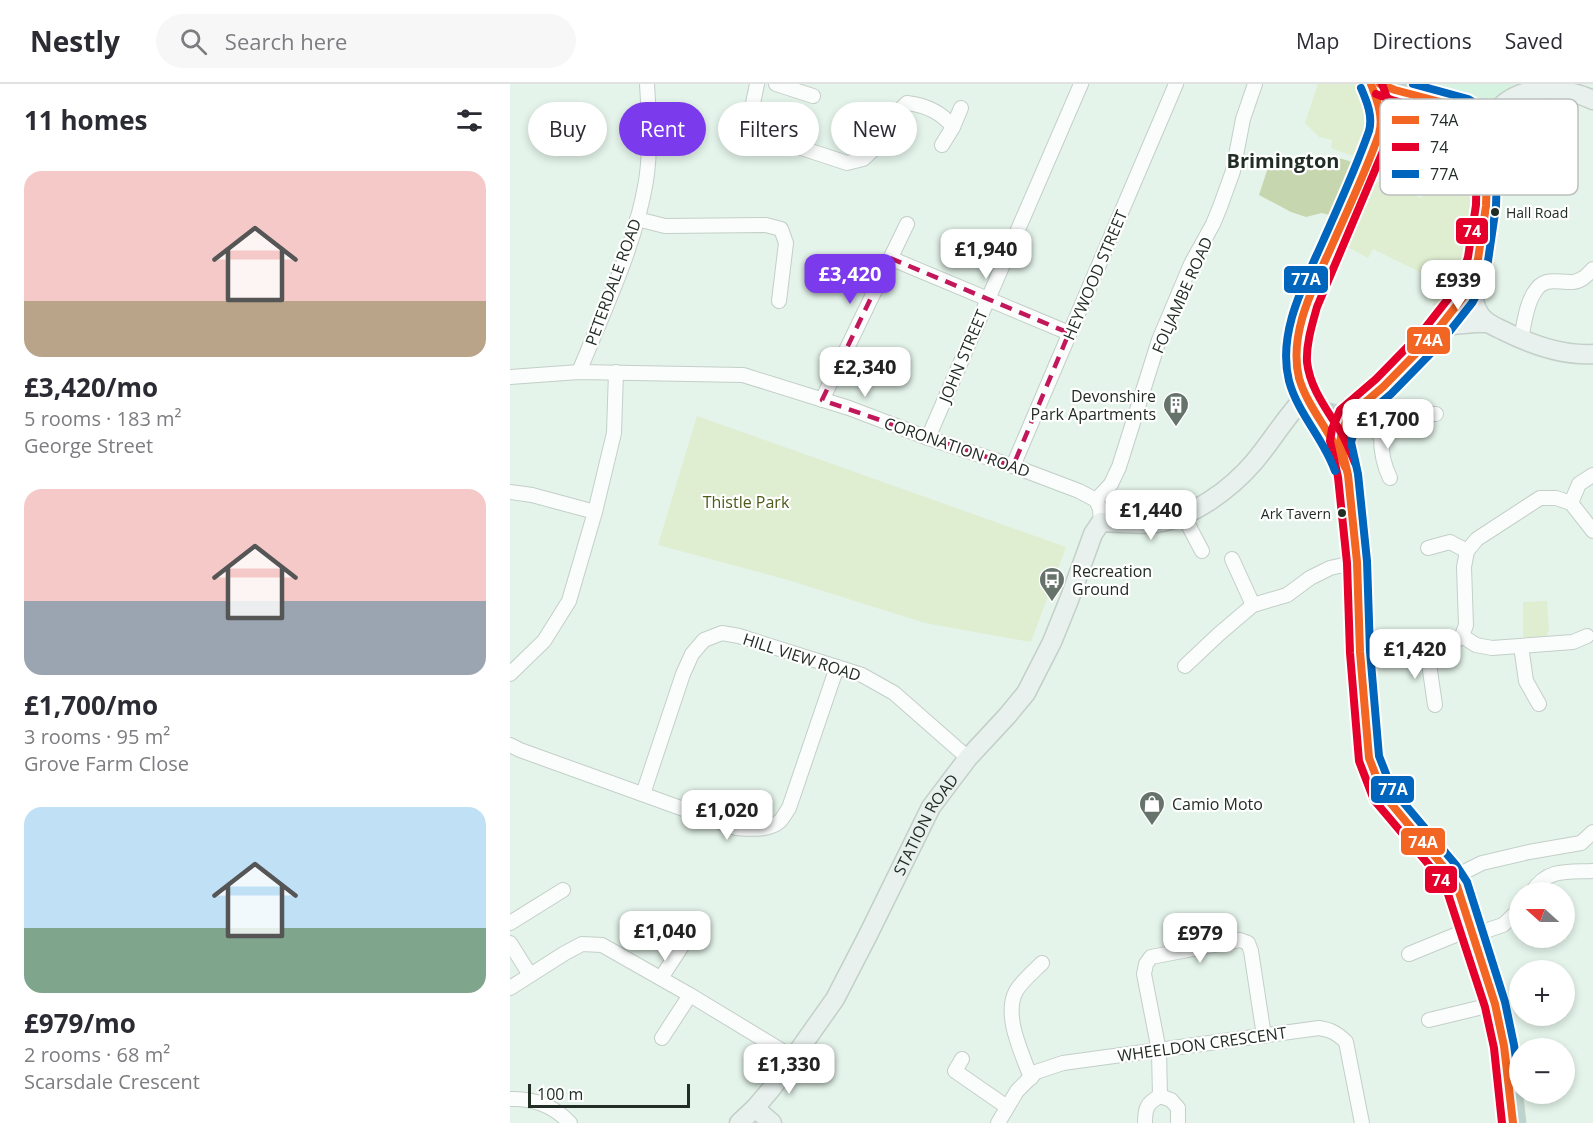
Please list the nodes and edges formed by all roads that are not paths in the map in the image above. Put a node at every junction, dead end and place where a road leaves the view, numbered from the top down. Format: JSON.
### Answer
{"nodes":[{"id":1,"x":647,"y":84,"type":"edge"},
{"id":2,"x":757,"y":84,"type":"edge"},
{"id":3,"x":776,"y":84,"type":"edge"},
{"id":4,"x":1081,"y":84,"type":"edge"},
{"id":5,"x":1176,"y":84,"type":"edge"},
{"id":6,"x":1254,"y":84,"type":"edge"},
{"id":7,"x":1371,"y":84,"type":"edge"},
{"id":8,"x":1388,"y":87,"type":"edge"},
{"id":9,"x":1557,"y":87,"type":"edge"},
{"id":10,"x":813,"y":96,"type":"dead end"},
{"id":11,"x":1431,"y":99,"type":"edge"},
{"id":12,"x":1511,"y":99,"type":"edge"},
{"id":13,"x":1593,"y":100,"type":"edge"},
{"id":14,"x":961,"y":108,"type":"dead end"},
{"id":15,"x":1380,"y":115,"type":"edge"},
{"id":16,"x":953,"y":127,"type":"junction"},
{"id":17,"x":1380,"y":130,"type":"edge"},
{"id":18,"x":942,"y":145,"type":"dead end"},
{"id":19,"x":1486,"y":195,"type":"edge"},
{"id":20,"x":637,"y":219,"type":"junction"},
{"id":21,"x":906,"y":224,"type":"dead end"},
{"id":22,"x":890,"y":258,"type":"junction"},
{"id":23,"x":1593,"y":269,"type":"edge"},
{"id":24,"x":1472,"y":281,"type":"junction"},
{"id":25,"x":988,"y":298,"type":"junction"},
{"id":26,"x":780,"y":301,"type":"dead end"},
{"id":27,"x":1488,"y":323,"type":"junction"},
{"id":28,"x":1441,"y":326,"type":"junction"},
{"id":29,"x":1069,"y":333,"type":"junction"},
{"id":30,"x":1521,"y":339,"type":"junction"},
{"id":31,"x":1593,"y":354,"type":"edge"},
{"id":32,"x":579,"y":372,"type":"junction"},
{"id":33,"x":616,"y":372,"type":"junction"},
{"id":34,"x":510,"y":377,"type":"edge"},
{"id":35,"x":822,"y":400,"type":"junction"},
{"id":36,"x":1310,"y":403,"type":"junction"},
{"id":37,"x":1352,"y":414,"type":"junction"},
{"id":38,"x":1436,"y":414,"type":"dead end"},
{"id":39,"x":1381,"y":436,"type":"junction"},
{"id":40,"x":928,"y":438,"type":"junction"},
{"id":41,"x":1341,"y":453,"type":"junction"},
{"id":42,"x":1013,"y":466,"type":"junction"},
{"id":43,"x":1593,"y":475,"type":"edge"},
{"id":44,"x":1390,"y":478,"type":"dead end"},
{"id":45,"x":510,"y":492,"type":"edge"},
{"id":46,"x":1096,"y":500,"type":"junction"},
{"id":47,"x":1571,"y":502,"type":"junction"},
{"id":48,"x":595,"y":512,"type":"junction"},
{"id":49,"x":1183,"y":515,"type":"junction"},
{"id":50,"x":1101,"y":522,"type":"junction"},
{"id":51,"x":1593,"y":531,"type":"edge"},
{"id":52,"x":1428,"y":548,"type":"dead end"},
{"id":53,"x":1202,"y":551,"type":"dead end"},
{"id":54,"x":1467,"y":551,"type":"junction"},
{"id":55,"x":1232,"y":559,"type":"dead end"},
{"id":56,"x":1357,"y":562,"type":"junction"},
{"id":57,"x":1253,"y":605,"type":"junction"},
{"id":58,"x":1462,"y":636,"type":"junction"},
{"id":59,"x":1587,"y":636,"type":"dead end"},
{"id":60,"x":1521,"y":646,"type":"junction"},
{"id":61,"x":1427,"y":650,"type":"junction"},
{"id":62,"x":1360,"y":652,"type":"junction"},
{"id":63,"x":1185,"y":666,"type":"dead end"},
{"id":64,"x":837,"y":667,"type":"junction"},
{"id":65,"x":510,"y":674,"type":"edge"},
{"id":66,"x":1539,"y":704,"type":"dead end"},
{"id":67,"x":1435,"y":705,"type":"dead end"},
{"id":68,"x":510,"y":745,"type":"edge"},
{"id":69,"x":968,"y":758,"type":"junction"},
{"id":70,"x":643,"y":794,"type":"junction"},
{"id":71,"x":1593,"y":832,"type":"edge"},
{"id":72,"x":1593,"y":871,"type":"edge"},
{"id":73,"x":1452,"y":878,"type":"junction"},
{"id":74,"x":1539,"y":882,"type":"edge"},
{"id":75,"x":563,"y":890,"type":"dead end"},
{"id":76,"x":1509,"y":919,"type":"edge"},
{"id":77,"x":510,"y":923,"type":"edge"},
{"id":78,"x":697,"y":923,"type":"dead end"},
{"id":79,"x":1471,"y":932,"type":"junction"},
{"id":80,"x":510,"y":943,"type":"edge"},
{"id":81,"x":1409,"y":954,"type":"dead end"},
{"id":82,"x":1042,"y":963,"type":"dead end"},
{"id":83,"x":530,"y":975,"type":"junction"},
{"id":84,"x":661,"y":978,"type":"junction"},
{"id":85,"x":510,"y":988,"type":"edge"},
{"id":86,"x":690,"y":995,"type":"junction"},
{"id":87,"x":1495,"y":1004,"type":"junction"},
{"id":88,"x":1429,"y":1020,"type":"dead end"},
{"id":89,"x":1264,"y":1036,"type":"junction"},
{"id":90,"x":662,"y":1038,"type":"dead end"},
{"id":91,"x":1159,"y":1051,"type":"junction"},
{"id":92,"x":794,"y":1058,"type":"junction"},
{"id":93,"x":962,"y":1059,"type":"dead end"},
{"id":94,"x":1030,"y":1078,"type":"junction"},
{"id":95,"x":1160,"y":1096,"type":"junction"},
{"id":96,"x":510,"y":1099,"type":"edge"},
{"id":97,"x":1007,"y":1107,"type":"junction"},
{"id":98,"x":755,"y":1108,"type":"junction"},
{"id":99,"x":570,"y":1123,"type":"edge"},
{"id":100,"x":739,"y":1123,"type":"edge"},
{"id":101,"x":772,"y":1123,"type":"edge"},
{"id":102,"x":998,"y":1123,"type":"edge"},
{"id":103,"x":1145,"y":1123,"type":"edge"},
{"id":104,"x":1178,"y":1123,"type":"edge"},
{"id":105,"x":1362,"y":1123,"type":"edge"},
{"id":106,"x":1513,"y":1123,"type":"edge"}],
"edges":[{"from":1,"to":20,"type":"street","name":"PETERDALE ROAD"},
{"from":2,"to":16,"type":"street"},
{"from":3,"to":10,"type":"street"},
{"from":4,"to":25,"type":"street","name":"JOHN STREET"},
{"from":5,"to":29,"type":"street","name":"HEYWOOD STREET"},
{"from":6,"to":46,"type":"street","name":"FOLJAMBE ROAD"},
{"from":7,"to":15,"type":"highway"},
{"from":8,"to":11,"type":"highway"},
{"from":9,"to":12,"type":"main road"},
{"from":9,"to":13,"type":"main road"},
{"from":14,"to":16,"type":"street"},
{"from":16,"to":18,"type":"street"},
{"from":17,"to":36,"type":"highway"},
{"from":19,"to":24,"type":"highway"},
{"from":20,"to":26,"type":"street"},
{"from":20,"to":32,"type":"street","name":"PETERDALE ROAD"},
{"from":21,"to":22,"type":"street"},
{"from":22,"to":25,"type":"street"},
{"from":22,"to":35,"type":"street"},
{"from":23,"to":30,"type":"street"},
{"from":24,"to":27,"type":"main road"},
{"from":24,"to":28,"type":"highway"},
{"from":25,"to":29,"type":"street"},
{"from":25,"to":40,"type":"street","name":"JOHN STREET"},
{"from":27,"to":28,"type":"main road"},
{"from":27,"to":30,"type":"main road"},
{"from":28,"to":37,"type":"highway"},
{"from":29,"to":42,"type":"street","name":"HEYWOOD STREET"},
{"from":30,"to":31,"type":"main road"},
{"from":32,"to":33,"type":"street","name":"CORONATION ROAD"},
{"from":32,"to":34,"type":"street","name":"CORONATION ROAD"},
{"from":33,"to":35,"type":"street","name":"CORONATION ROAD"},
{"from":33,"to":48,"type":"street"},
{"from":35,"to":40,"type":"street","name":"CORONATION ROAD"},
{"from":36,"to":37,"type":"highway"},
{"from":36,"to":41,"type":"highway"},
{"from":36,"to":49,"type":"main road"},
{"from":37,"to":39,"type":"street"},
{"from":37,"to":41,"type":"highway"},
{"from":38,"to":39,"type":"street"},
{"from":39,"to":44,"type":"street"},
{"from":40,"to":42,"type":"street","name":"CORONATION ROAD"},
{"from":41,"to":56,"type":"highway"},
{"from":42,"to":46,"type":"street","name":"CORONATION ROAD"},
{"from":43,"to":47,"type":"street"},
{"from":45,"to":48,"type":"street"},
{"from":46,"to":50,"type":"street"},
{"from":47,"to":51,"type":"street"},
{"from":47,"to":54,"type":"street"},
{"from":48,"to":65,"type":"street"},
{"from":49,"to":50,"type":"main road"},
{"from":49,"to":53,"type":"street"},
{"from":50,"to":69,"type":"main road","name":"STATION ROAD"},
{"from":52,"to":54,"type":"street"},
{"from":54,"to":58,"type":"street"},
{"from":55,"to":57,"type":"street"},
{"from":56,"to":57,"type":"street"},
{"from":56,"to":62,"type":"highway"},
{"from":57,"to":63,"type":"street"},
{"from":58,"to":60,"type":"street"},
{"from":58,"to":61,"type":"street"},
{"from":59,"to":60,"type":"street"},
{"from":60,"to":66,"type":"street"},
{"from":61,"to":62,"type":"street"},
{"from":61,"to":67,"type":"street"},
{"from":62,"to":73,"type":"highway"},
{"from":64,"to":69,"type":"street","name":"HILL VIEW ROAD"},
{"from":64,"to":70,"type":"street","name":"HILL VIEW ROAD"},
{"from":64,"to":70,"type":"street"},
{"from":68,"to":70,"type":"street"},
{"from":69,"to":92,"type":"main road","name":"STATION ROAD"},
{"from":71,"to":73,"type":"street"},
{"from":72,"to":74,"type":"street"},
{"from":73,"to":79,"type":"highway"},
{"from":75,"to":77,"type":"street"},
{"from":76,"to":79,"type":"street"},
{"from":78,"to":84,"type":"street"},
{"from":79,"to":81,"type":"street"},
{"from":79,"to":87,"type":"highway"},
{"from":80,"to":83,"type":"street"},
{"from":82,"to":94,"type":"street"},
{"from":83,"to":84,"type":"street"},
{"from":83,"to":85,"type":"street"},
{"from":84,"to":86,"type":"street"},
{"from":86,"to":90,"type":"street"},
{"from":86,"to":92,"type":"street"},
{"from":87,"to":88,"type":"street"},
{"from":87,"to":106,"type":"highway"},
{"from":89,"to":91,"type":"street","name":"WHEELDON CRESCENT"},
{"from":89,"to":91,"type":"street"},
{"from":89,"to":105,"type":"street","name":"WHEELDON CRESCENT"},
{"from":91,"to":94,"type":"street","name":"WHEELDON CRESCENT"},
{"from":91,"to":95,"type":"street"},
{"from":92,"to":98,"type":"main road","name":"STATION ROAD"},
{"from":93,"to":97,"type":"street"},
{"from":94,"to":97,"type":"street","name":"WHEELDON CRESCENT"},
{"from":95,"to":103,"type":"street"},
{"from":95,"to":104,"type":"street"},
{"from":96,"to":99,"type":"street"},
{"from":97,"to":102,"type":"street","name":"WHEELDON CRESCENT"},
{"from":98,"to":100,"type":"main road","name":"STATION ROAD"},
{"from":98,"to":101,"type":"main road"}]}
